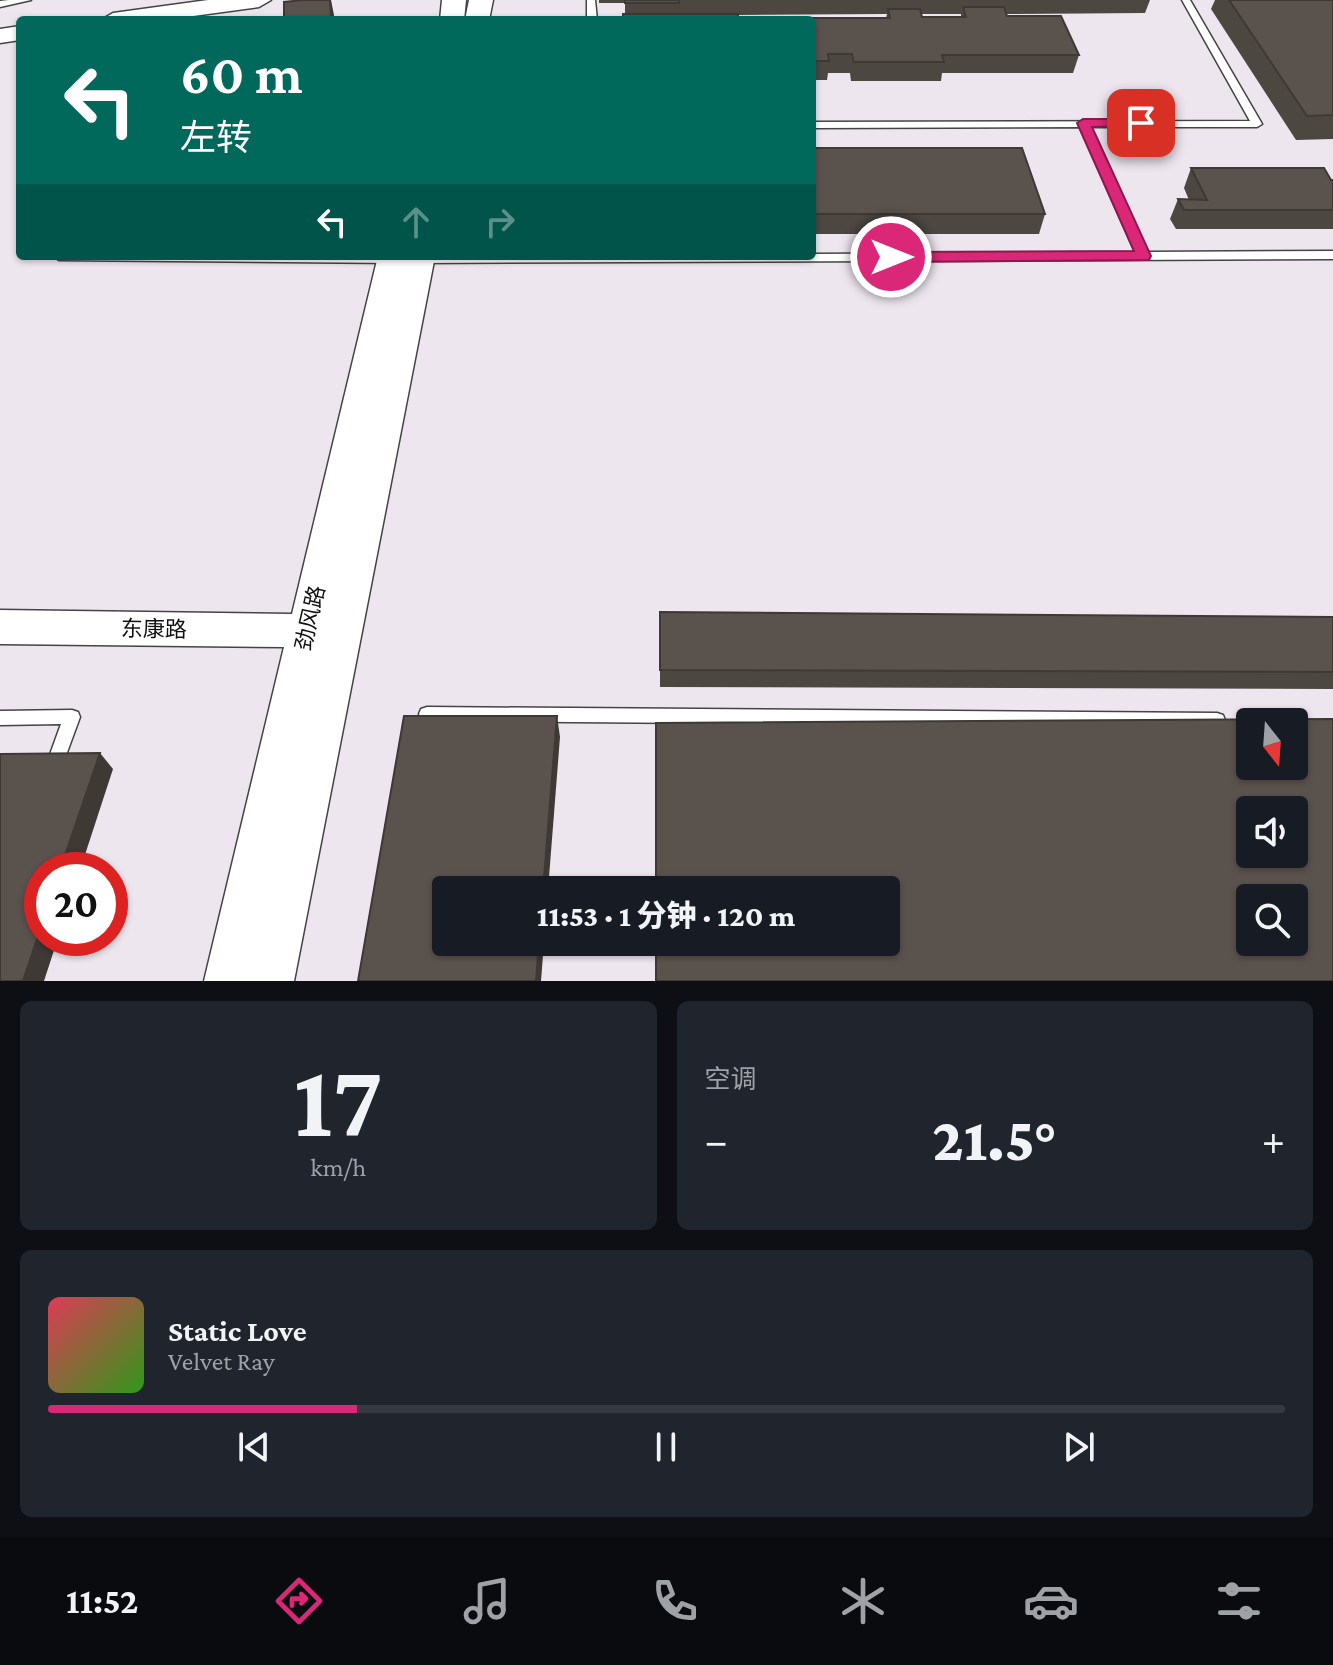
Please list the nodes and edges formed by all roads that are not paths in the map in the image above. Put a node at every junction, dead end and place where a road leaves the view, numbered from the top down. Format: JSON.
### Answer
{"nodes":[{"id":1,"x":27,"y":0,"type":"edge"},
{"id":2,"x":259,"y":0,"type":"edge"},
{"id":3,"x":1186,"y":0,"type":"edge"},
{"id":4,"x":0,"y":4,"type":"edge"},
{"id":5,"x":142,"y":16,"type":"edge"},
{"id":6,"x":1083,"y":123,"type":"junction"},
{"id":7,"x":816,"y":125,"type":"edge"},
{"id":8,"x":1333,"y":255,"type":"edge"},
{"id":9,"x":1143,"y":256,"type":"junction"},
{"id":10,"x":816,"y":257,"type":"edge"},
{"id":11,"x":405,"y":260,"type":"edge"},
{"id":12,"x":406,"y":260,"type":"edge"},
{"id":13,"x":0,"y":627,"type":"edge"},
{"id":14,"x":308,"y":631,"type":"junction"},
{"id":15,"x":427,"y":714,"type":"edge"},
{"id":16,"x":0,"y":718,"type":"edge"},
{"id":17,"x":1236,"y":720,"type":"edge"},
{"id":18,"x":44,"y":789,"type":"edge"},
{"id":19,"x":228,"y":981,"type":"edge"},
{"id":20,"x":270,"y":981,"type":"edge"}],
"edges":[{"from":1,"to":4,"type":"lane"},
{"from":2,"to":5,"type":"street"},
{"from":3,"to":6,"type":"lane"},
{"from":6,"to":7,"type":"lane"},
{"from":6,"to":9,"type":"lane"},
{"from":8,"to":9,"type":"lane"},
{"from":9,"to":10,"type":"lane"},
{"from":11,"to":14,"type":"street","name":"劲风路"},
{"from":12,"to":20,"type":"street","name":"劲风路"},
{"from":13,"to":14,"type":"street","name":"东康路"},
{"from":14,"to":19,"type":"street","name":"劲风路"},
{"from":15,"to":17,"type":"lane"},
{"from":16,"to":18,"type":"lane"}]}
